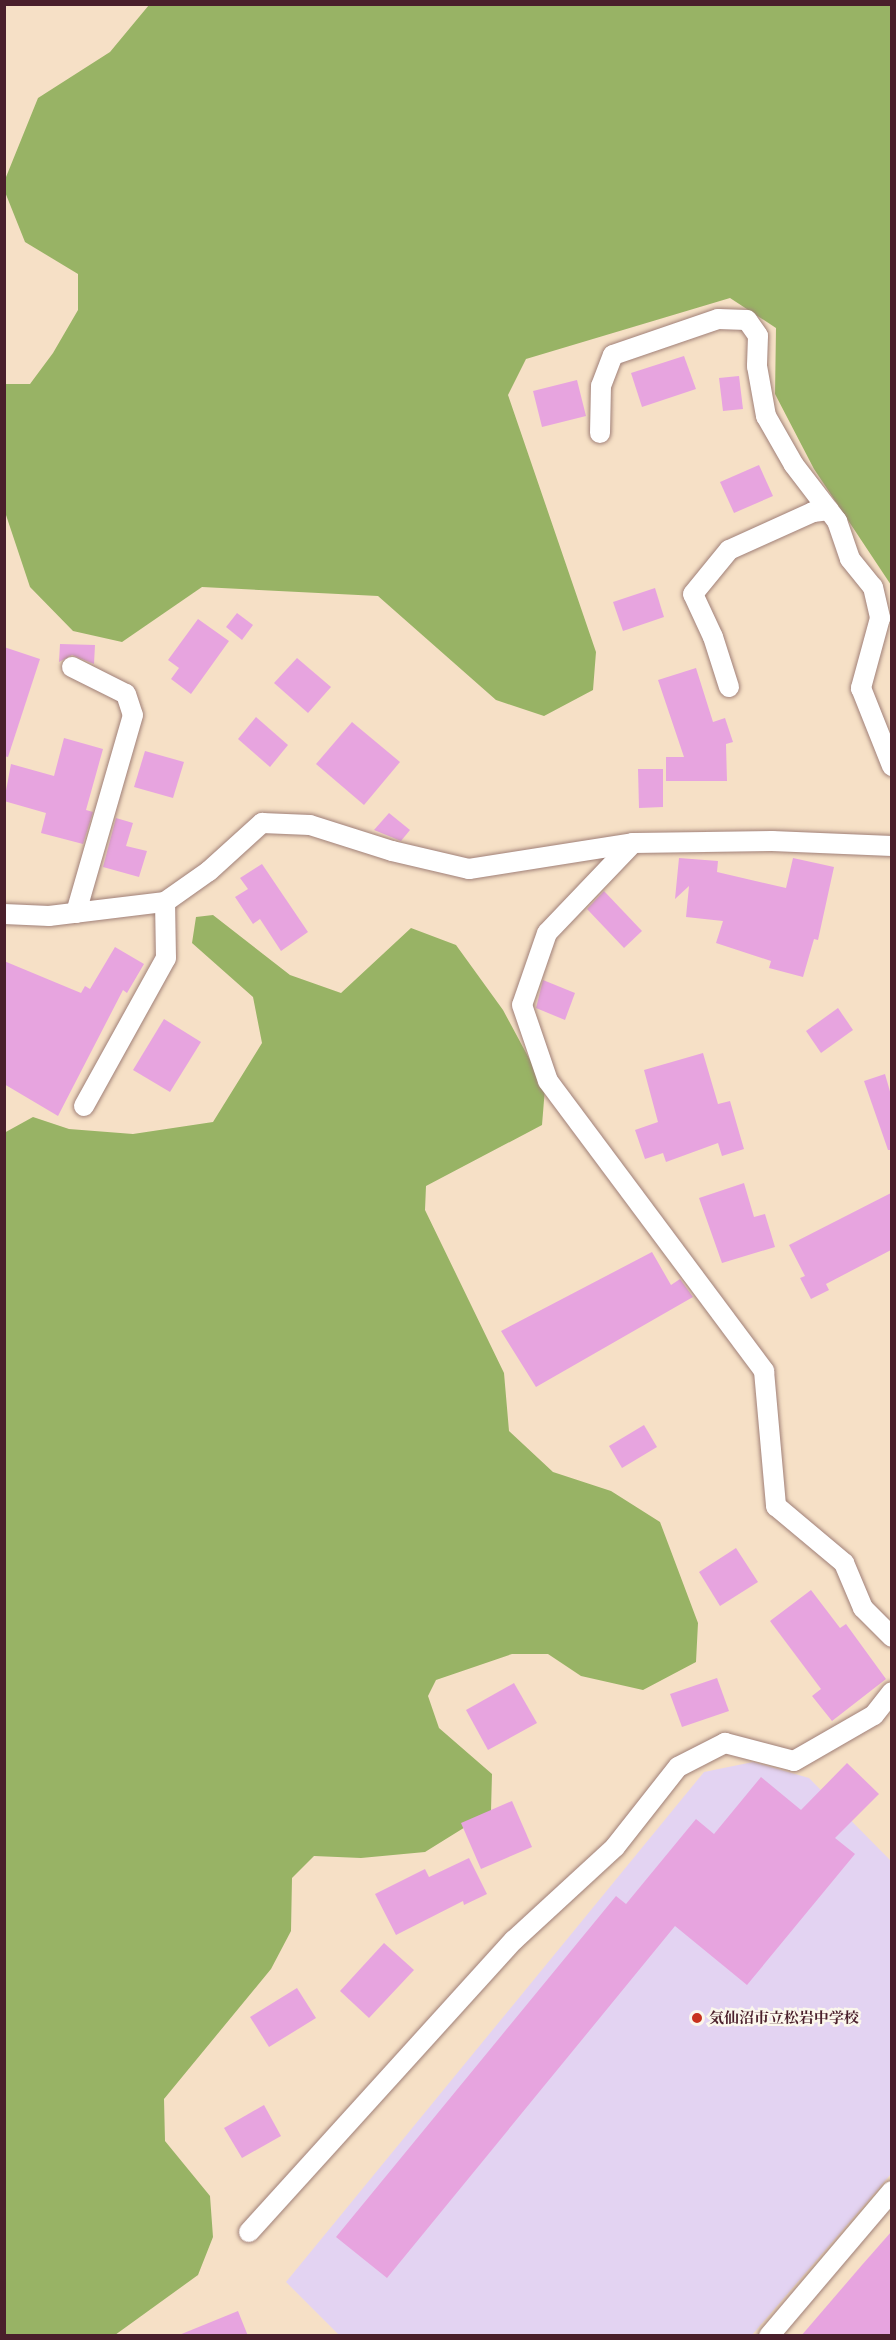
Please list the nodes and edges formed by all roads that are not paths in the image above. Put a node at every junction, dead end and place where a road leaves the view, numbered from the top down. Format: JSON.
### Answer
{"nodes":[{"id":1,"x":600,"y":433,"type":"dead end"},
{"id":2,"x":829,"y":510,"type":"junction"},
{"id":3,"x":72,"y":667,"type":"dead end"},
{"id":4,"x":729,"y":687,"type":"dead end"},
{"id":5,"x":891,"y":766,"type":"edge"},
{"id":6,"x":633,"y":843,"type":"junction"},
{"id":7,"x":891,"y":846,"type":"edge"},
{"id":8,"x":165,"y":902,"type":"junction"},
{"id":9,"x":76,"y":913,"type":"junction"},
{"id":10,"x":4,"y":914,"type":"edge"},
{"id":11,"x":84,"y":1106,"type":"dead end"},
{"id":12,"x":891,"y":1637,"type":"edge"},
{"id":13,"x":891,"y":1692,"type":"edge"},
{"id":14,"x":891,"y":2191,"type":"edge"},
{"id":15,"x":249,"y":2232,"type":"dead end"},
{"id":16,"x":769,"y":2336,"type":"edge"}],
"edges":[{"from":1,"to":2,"type":"street"},
{"from":2,"to":4,"type":"street"},
{"from":2,"to":5,"type":"street"},
{"from":3,"to":9,"type":"street"},
{"from":6,"to":7,"type":"street"},
{"from":6,"to":8,"type":"street"},
{"from":6,"to":12,"type":"street"},
{"from":8,"to":9,"type":"street"},
{"from":8,"to":11,"type":"street"},
{"from":9,"to":10,"type":"street"},
{"from":13,"to":15,"type":"street"},
{"from":14,"to":16,"type":"street"}]}
